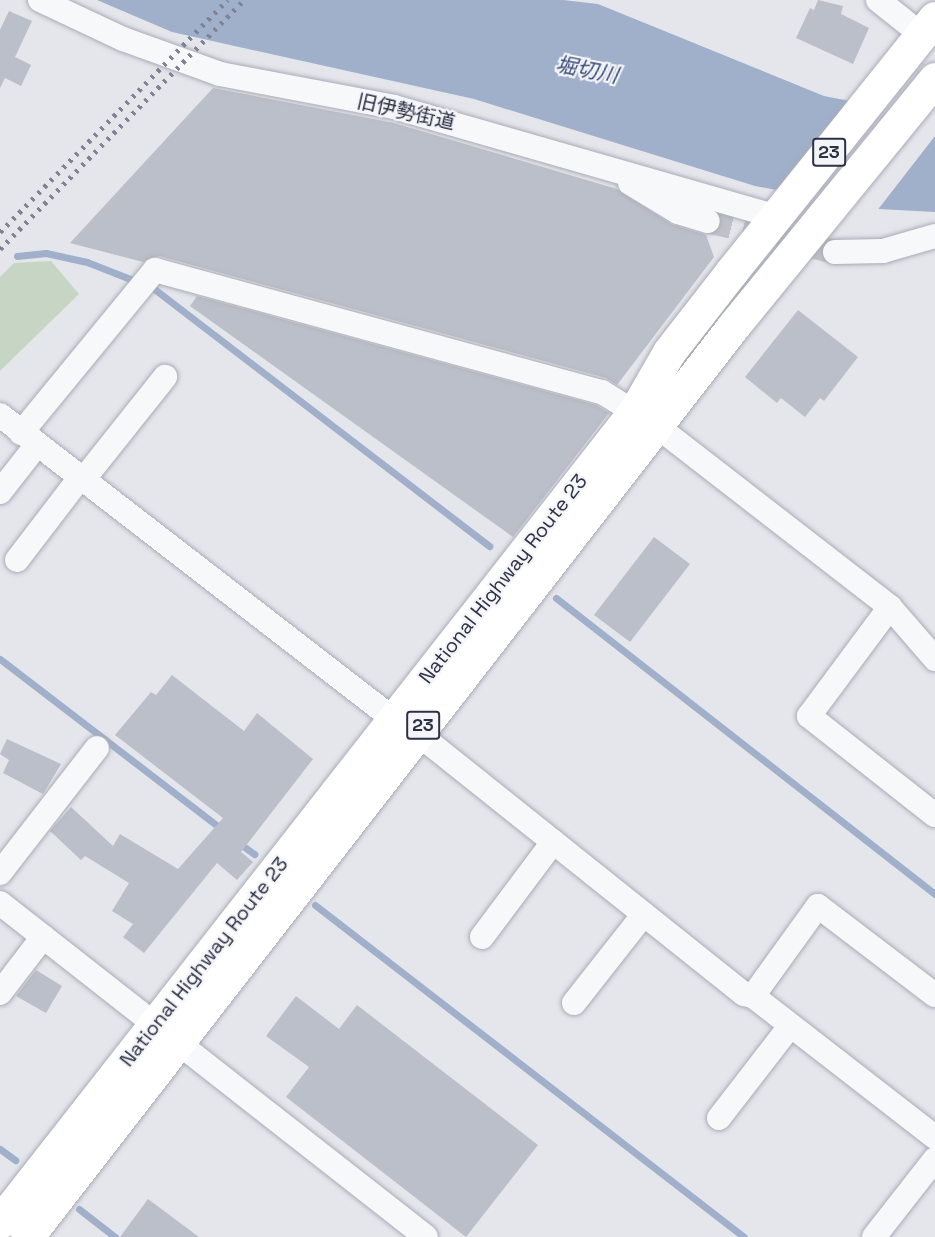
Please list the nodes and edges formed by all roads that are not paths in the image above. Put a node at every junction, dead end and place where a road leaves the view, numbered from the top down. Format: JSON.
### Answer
{"nodes":[{"id":1,"x":40,"y":0,"type":"edge"},
{"id":2,"x":878,"y":0,"type":"edge"},
{"id":3,"x":928,"y":27,"type":"edge"},
{"id":4,"x":929,"y":87,"type":"edge"},
{"id":5,"x":617,"y":171,"type":"junction"},
{"id":6,"x":780,"y":213,"type":"junction"},
{"id":7,"x":708,"y":221,"type":"tunnel mouth"},
{"id":8,"x":935,"y":237,"type":"edge"},
{"id":9,"x":835,"y":252,"type":"tunnel mouth"},
{"id":10,"x":165,"y":377,"type":"dead end"},
{"id":11,"x":0,"y":415,"type":"edge"},
{"id":12,"x":647,"y":419,"type":"junction"},
{"id":13,"x":29,"y":439,"type":"junction"},
{"id":14,"x":81,"y":479,"type":"junction"},
{"id":15,"x":0,"y":492,"type":"edge"},
{"id":16,"x":17,"y":560,"type":"dead end"},
{"id":17,"x":890,"y":607,"type":"junction"},
{"id":18,"x":932,"y":648,"type":"edge"},
{"id":19,"x":405,"y":726,"type":"junction"},
{"id":20,"x":97,"y":748,"type":"dead end"},
{"id":21,"x":935,"y":814,"type":"edge"},
{"id":22,"x":553,"y":842,"type":"junction"},
{"id":23,"x":0,"y":873,"type":"edge"},
{"id":24,"x":0,"y":903,"type":"edge"},
{"id":25,"x":644,"y":914,"type":"junction"},
{"id":26,"x":43,"y":937,"type":"junction"},
{"id":27,"x":482,"y":937,"type":"dead end"},
{"id":28,"x":0,"y":993,"type":"edge"},
{"id":29,"x":935,"y":995,"type":"edge"},
{"id":30,"x":753,"y":996,"type":"junction"},
{"id":31,"x":574,"y":1003,"type":"dead end"},
{"id":32,"x":790,"y":1026,"type":"junction"},
{"id":33,"x":166,"y":1034,"type":"junction"},
{"id":34,"x":718,"y":1118,"type":"dead end"},
{"id":35,"x":935,"y":1137,"type":"edge"},
{"id":36,"x":935,"y":1159,"type":"edge"},
{"id":37,"x":0,"y":1222,"type":"edge"},
{"id":38,"x":399,"y":1229,"type":"edge"},
{"id":39,"x":27,"y":1237,"type":"edge"},
{"id":40,"x":426,"y":1237,"type":"edge"},
{"id":41,"x":874,"y":1237,"type":"edge"}],
"edges":[{"from":1,"to":5,"type":"street","name":"旧伊勢街道"},
{"from":2,"to":3,"type":"street"},
{"from":3,"to":6,"type":"highway","name":"National Highway Route 23","number":"23"},
{"from":4,"to":12,"type":"highway","name":"National Highway Route 23","number":"23"},
{"from":5,"to":6,"type":"street","name":"旧伊勢街道"},
{"from":5,"to":7,"type":"street"},
{"from":6,"to":12,"type":"highway","name":"National Highway Route 23","number":"23"},
{"from":8,"to":9,"type":"street"},
{"from":10,"to":14,"type":"street"},
{"from":11,"to":13,"type":"street"},
{"from":12,"to":13,"type":"street"},
{"from":12,"to":17,"type":"street"},
{"from":12,"to":19,"type":"highway","name":"National Highway Route 23","number":"23"},
{"from":13,"to":14,"type":"street"},
{"from":13,"to":15,"type":"street"},
{"from":14,"to":16,"type":"street"},
{"from":14,"to":19,"type":"street"},
{"from":17,"to":18,"type":"street"},
{"from":17,"to":21,"type":"street"},
{"from":19,"to":22,"type":"street"},
{"from":19,"to":33,"type":"highway","name":"National Highway Route 23","number":"23"},
{"from":20,"to":23,"type":"street"},
{"from":22,"to":25,"type":"street"},
{"from":22,"to":27,"type":"street"},
{"from":24,"to":26,"type":"street"},
{"from":25,"to":30,"type":"street"},
{"from":25,"to":31,"type":"street"},
{"from":26,"to":28,"type":"street"},
{"from":26,"to":33,"type":"street"},
{"from":29,"to":30,"type":"street"},
{"from":30,"to":32,"type":"street"},
{"from":32,"to":34,"type":"street"},
{"from":32,"to":35,"type":"street"},
{"from":33,"to":37,"type":"highway","name":"National Highway Route 23","number":"23"},
{"from":33,"to":38,"type":"street"},
{"from":33,"to":39,"type":"highway","name":"National Highway Route 23","number":"23"},
{"from":36,"to":41,"type":"street"},
{"from":38,"to":40,"type":"street"}]}
